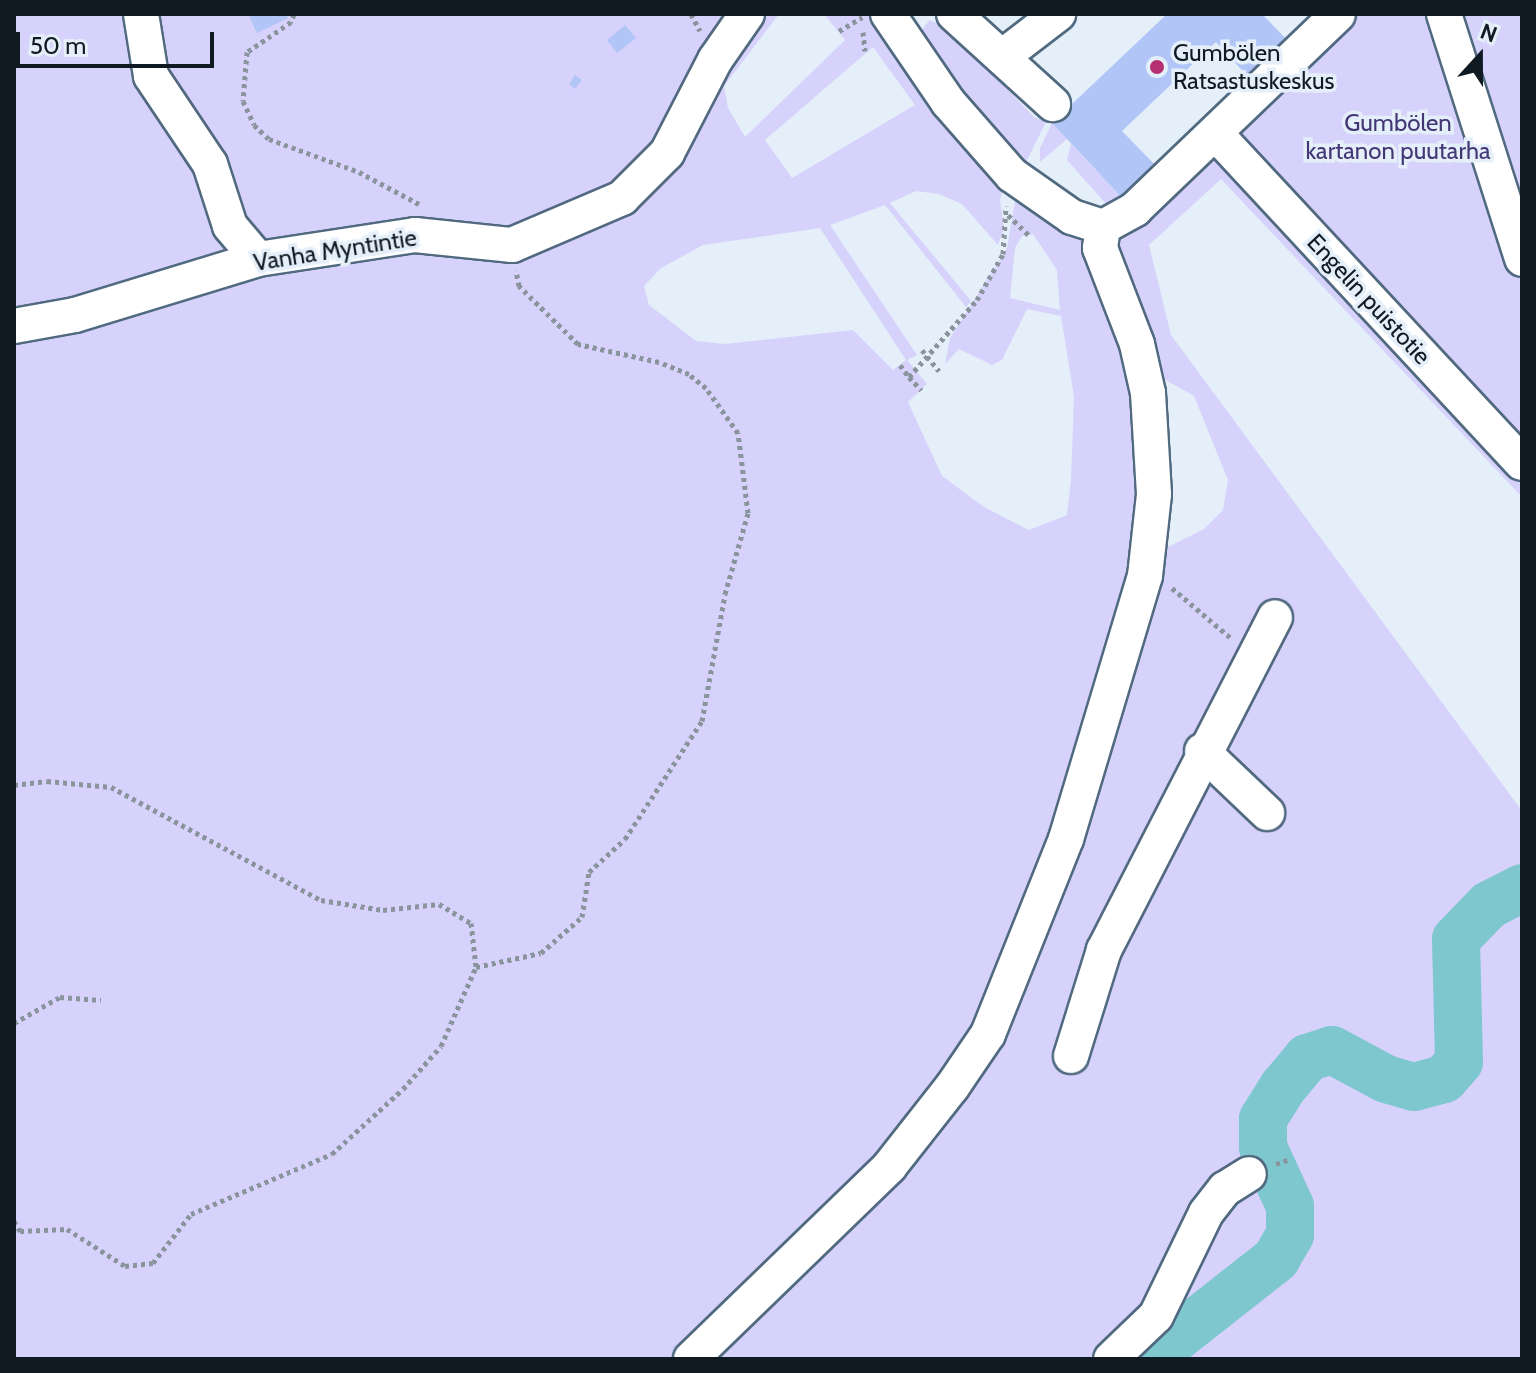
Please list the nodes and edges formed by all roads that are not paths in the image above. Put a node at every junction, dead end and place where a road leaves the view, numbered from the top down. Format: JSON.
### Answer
{"nodes":[{"id":1,"x":141,"y":14,"type":"edge"},
{"id":2,"x":747,"y":14,"type":"edge"},
{"id":3,"x":954,"y":14,"type":"edge"},
{"id":4,"x":1058,"y":14,"type":"edge"},
{"id":5,"x":1444,"y":14,"type":"edge"},
{"id":6,"x":900,"y":18,"type":"edge"},
{"id":7,"x":1319,"y":21,"type":"edge"},
{"id":8,"x":1002,"y":57,"type":"junction"},
{"id":9,"x":1053,"y":104,"type":"dead end"},
{"id":10,"x":1216,"y":134,"type":"junction"},
{"id":11,"x":1103,"y":227,"type":"junction"},
{"id":12,"x":258,"y":259,"type":"junction"},
{"id":13,"x":1522,"y":259,"type":"edge"},
{"id":14,"x":14,"y":326,"type":"edge"},
{"id":15,"x":1522,"y":463,"type":"edge"},
{"id":16,"x":1275,"y":617,"type":"dead end"},
{"id":17,"x":1202,"y":751,"type":"junction"},
{"id":18,"x":1267,"y":813,"type":"dead end"},
{"id":19,"x":1071,"y":1056,"type":"dead end"},
{"id":20,"x":1249,"y":1174,"type":"dead end"},
{"id":21,"x":691,"y":1359,"type":"edge"},
{"id":22,"x":1111,"y":1359,"type":"edge"}],
"edges":[{"from":1,"to":12,"type":"street"},
{"from":2,"to":12,"type":"street","name":"Vanha Myntintie"},
{"from":3,"to":8,"type":"street"},
{"from":4,"to":8,"type":"street"},
{"from":5,"to":13,"type":"street"},
{"from":6,"to":11,"type":"street"},
{"from":7,"to":10,"type":"street"},
{"from":8,"to":9,"type":"street"},
{"from":10,"to":11,"type":"street"},
{"from":10,"to":15,"type":"street","name":"Engelin puistotie"},
{"from":11,"to":21,"type":"street"},
{"from":12,"to":14,"type":"street","name":"Vanha Myntintie"},
{"from":16,"to":17,"type":"street"},
{"from":17,"to":18,"type":"street"},
{"from":17,"to":19,"type":"street"},
{"from":20,"to":22,"type":"street"}]}
